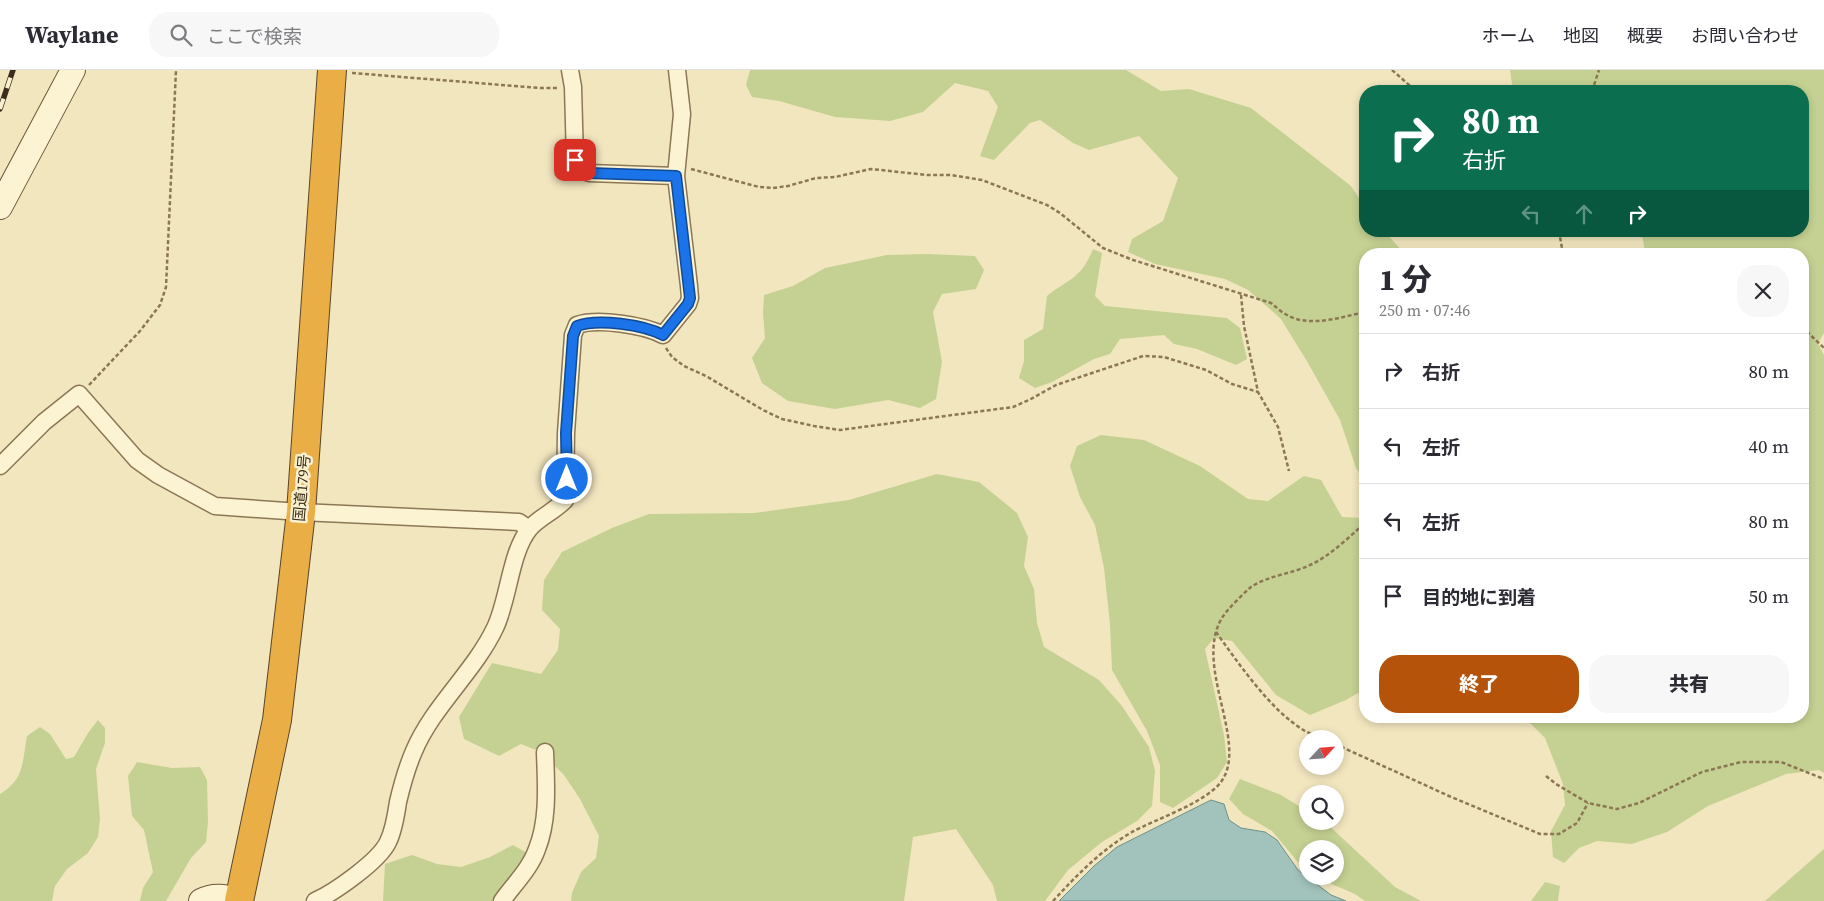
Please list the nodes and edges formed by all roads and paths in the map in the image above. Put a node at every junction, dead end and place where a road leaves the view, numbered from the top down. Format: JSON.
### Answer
{"nodes":[{"id":1,"x":73,"y":70,"type":"edge"},
{"id":2,"x":176,"y":70,"type":"edge"},
{"id":3,"x":570,"y":70,"type":"edge"},
{"id":4,"x":677,"y":70,"type":"edge"},
{"id":5,"x":1392,"y":70,"type":"edge"},
{"id":6,"x":1599,"y":70,"type":"edge"},
{"id":7,"x":327,"y":71,"type":"edge"},
{"id":8,"x":1409,"y":85,"type":"edge"},
{"id":9,"x":1594,"y":85,"type":"edge"},
{"id":10,"x":573,"y":87,"type":"junction"},
{"id":11,"x":676,"y":171,"type":"junction"},
{"id":12,"x":0,"y":207,"type":"edge"},
{"id":13,"x":1241,"y":295,"type":"junction"},
{"id":14,"x":1359,"y":313,"type":"edge"},
{"id":15,"x":1809,"y":334,"type":"edge"},
{"id":16,"x":663,"y":335,"type":"junction"},
{"id":17,"x":1824,"y":348,"type":"edge"},
{"id":18,"x":1258,"y":392,"type":"junction"},
{"id":19,"x":79,"y":394,"type":"junction"},
{"id":20,"x":2,"y":457,"type":"edge"},
{"id":21,"x":1289,"y":470,"type":"dead end"},
{"id":22,"x":301,"y":512,"type":"junction"},
{"id":23,"x":1359,"y":528,"type":"edge"},
{"id":24,"x":529,"y":529,"type":"junction"},
{"id":25,"x":1215,"y":631,"type":"junction"},
{"id":26,"x":1304,"y":730,"type":"edge"},
{"id":27,"x":1344,"y":748,"type":"edge"},
{"id":28,"x":545,"y":752,"type":"dead end"},
{"id":29,"x":1546,"y":776,"type":"dead end"},
{"id":30,"x":1824,"y":779,"type":"edge"},
{"id":31,"x":1588,"y":803,"type":"junction"},
{"id":32,"x":201,"y":901,"type":"edge"},
{"id":33,"x":242,"y":901,"type":"edge"},
{"id":34,"x":315,"y":901,"type":"edge"},
{"id":35,"x":502,"y":901,"type":"edge"},
{"id":36,"x":1053,"y":901,"type":"edge"}],
"edges":[{"from":1,"to":12,"type":"street"},
{"from":2,"to":19,"type":"path"},
{"from":3,"to":10,"type":"street"},
{"from":4,"to":11,"type":"street"},
{"from":5,"to":8,"type":"path"},
{"from":6,"to":9,"type":"path"},
{"from":7,"to":10,"type":"path"},
{"from":7,"to":22,"type":"highway","name":"国道179号"},
{"from":10,"to":11,"type":"street"},
{"from":11,"to":13,"type":"path"},
{"from":11,"to":16,"type":"street"},
{"from":13,"to":14,"type":"path"},
{"from":13,"to":18,"type":"path"},
{"from":15,"to":17,"type":"path"},
{"from":16,"to":18,"type":"path"},
{"from":16,"to":24,"type":"street"},
{"from":18,"to":21,"type":"path"},
{"from":19,"to":20,"type":"street"},
{"from":19,"to":22,"type":"street"},
{"from":22,"to":24,"type":"street"},
{"from":22,"to":33,"type":"highway","name":"国道179号"},
{"from":23,"to":25,"type":"path"},
{"from":24,"to":34,"type":"street"},
{"from":25,"to":26,"type":"path"},
{"from":25,"to":36,"type":"path"},
{"from":27,"to":31,"type":"path"},
{"from":28,"to":35,"type":"street"},
{"from":29,"to":31,"type":"path"},
{"from":30,"to":31,"type":"path"},
{"from":32,"to":33,"type":"street"}]}
